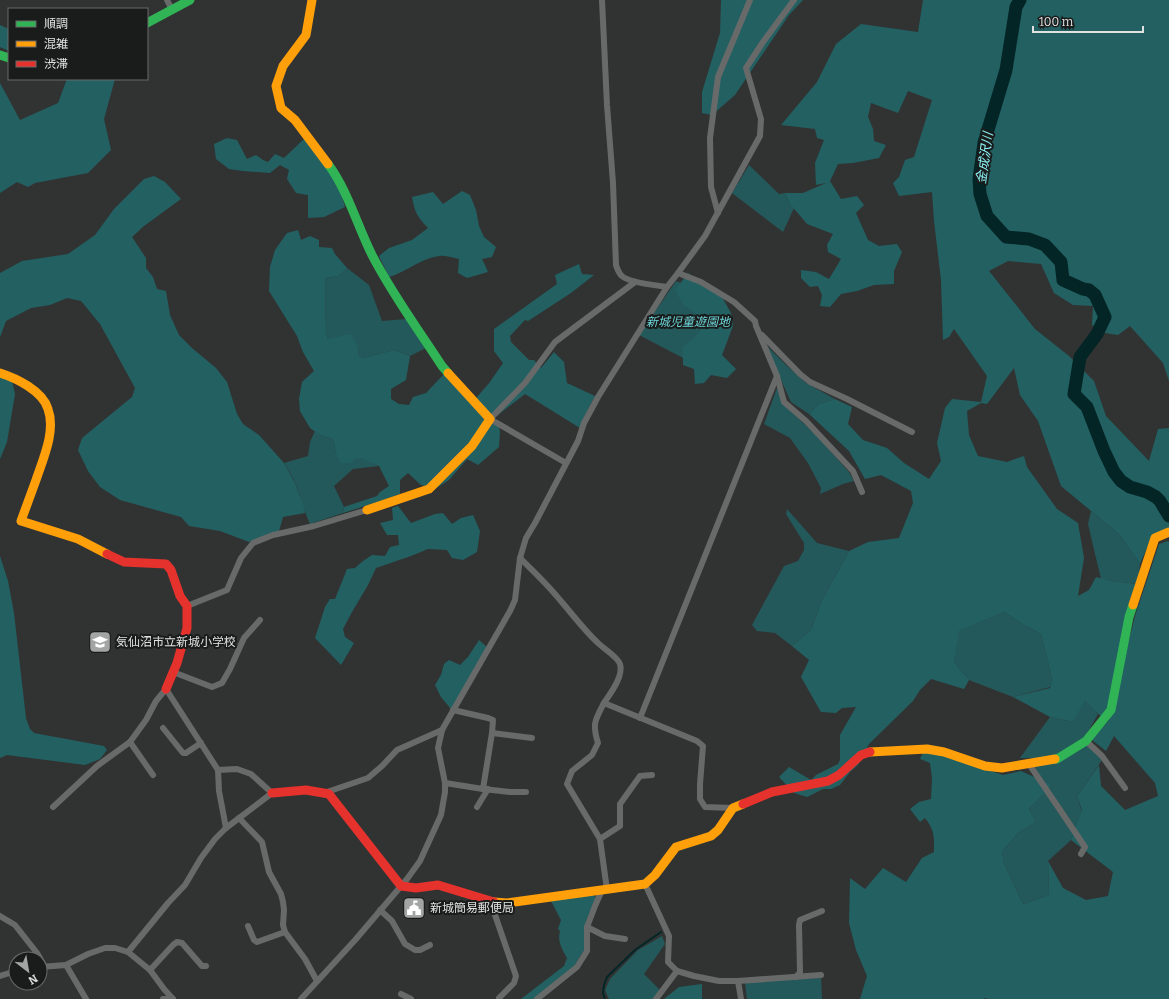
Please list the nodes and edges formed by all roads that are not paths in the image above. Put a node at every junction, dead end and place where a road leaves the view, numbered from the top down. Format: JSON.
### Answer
{"nodes":[{"id":1,"x":167,"y":0,"type":"edge"},
{"id":2,"x":190,"y":0,"type":"edge"},
{"id":3,"x":312,"y":0,"type":"edge"},
{"id":4,"x":602,"y":0,"type":"edge"},
{"id":5,"x":750,"y":0,"type":"edge"},
{"id":6,"x":794,"y":0,"type":"edge"},
{"id":7,"x":172,"y":10,"type":"junction"},
{"id":8,"x":148,"y":22,"type":"edge"},
{"id":9,"x":718,"y":213,"type":"junction"},
{"id":10,"x":678,"y":274,"type":"junction"},
{"id":11,"x":634,"y":282,"type":"junction"},
{"id":12,"x":667,"y":287,"type":"junction"},
{"id":13,"x":760,"y":332,"type":"junction"},
{"id":14,"x":0,"y":373,"type":"edge"},
{"id":15,"x":777,"y":376,"type":"junction"},
{"id":16,"x":490,"y":419,"type":"junction"},
{"id":17,"x":912,"y":432,"type":"dead end"},
{"id":18,"x":566,"y":463,"type":"junction"},
{"id":19,"x":862,"y":492,"type":"dead end"},
{"id":20,"x":367,"y":510,"type":"joint"},
{"id":21,"x":1169,"y":532,"type":"edge"},
{"id":22,"x":520,"y":558,"type":"junction"},
{"id":23,"x":187,"y":606,"type":"junction"},
{"id":24,"x":260,"y":620,"type":"dead end"},
{"id":25,"x":173,"y":672,"type":"junction"},
{"id":26,"x":166,"y":689,"type":"junction"},
{"id":27,"x":604,"y":703,"type":"junction"},
{"id":28,"x":453,"y":710,"type":"junction"},
{"id":29,"x":640,"y":718,"type":"junction"},
{"id":30,"x":162,"y":728,"type":"dead end"},
{"id":31,"x":442,"y":730,"type":"junction"},
{"id":32,"x":492,"y":733,"type":"junction"},
{"id":33,"x":532,"y":738,"type":"dead end"},
{"id":34,"x":1086,"y":741,"type":"junction"},
{"id":35,"x":130,"y":742,"type":"junction"},
{"id":36,"x":201,"y":743,"type":"junction"},
{"id":37,"x":1029,"y":764,"type":"junction"},
{"id":38,"x":218,"y":770,"type":"junction"},
{"id":39,"x":652,"y":774,"type":"dead end"},
{"id":40,"x":153,"y":775,"type":"dead end"},
{"id":41,"x":446,"y":783,"type":"junction"},
{"id":42,"x":1125,"y":788,"type":"dead end"},
{"id":43,"x":485,"y":789,"type":"junction"},
{"id":44,"x":526,"y":792,"type":"dead end"},
{"id":45,"x":272,"y":793,"type":"junction"},
{"id":46,"x":324,"y":793,"type":"junction"},
{"id":47,"x":477,"y":807,"type":"dead end"},
{"id":48,"x":53,"y":808,"type":"dead end"},
{"id":49,"x":733,"y":808,"type":"junction"},
{"id":50,"x":238,"y":818,"type":"junction"},
{"id":51,"x":226,"y":828,"type":"junction"},
{"id":52,"x":600,"y":840,"type":"junction"},
{"id":53,"x":1081,"y":854,"type":"dead end"},
{"id":54,"x":645,"y":884,"type":"junction"},
{"id":55,"x":401,"y":886,"type":"junction"},
{"id":56,"x":605,"y":890,"type":"junction"},
{"id":57,"x":496,"y":903,"type":"junction"},
{"id":58,"x":380,"y":910,"type":"junction"},
{"id":59,"x":822,"y":911,"type":"dead end"},
{"id":60,"x":0,"y":916,"type":"edge"},
{"id":61,"x":248,"y":926,"type":"dead end"},
{"id":62,"x":587,"y":927,"type":"junction"},
{"id":63,"x":285,"y":932,"type":"junction"},
{"id":64,"x":624,"y":939,"type":"dead end"},
{"id":65,"x":430,"y":945,"type":"dead end"},
{"id":66,"x":35,"y":951,"type":"edge"},
{"id":67,"x":128,"y":952,"type":"junction"},
{"id":68,"x":66,"y":965,"type":"junction"},
{"id":69,"x":48,"y":966,"type":"edge"},
{"id":70,"x":206,"y":966,"type":"dead end"},
{"id":71,"x":150,"y":970,"type":"junction"},
{"id":72,"x":678,"y":971,"type":"junction"},
{"id":73,"x":821,"y":975,"type":"dead end"},
{"id":74,"x":796,"y":977,"type":"junction"},
{"id":75,"x":317,"y":981,"type":"junction"},
{"id":76,"x":738,"y":981,"type":"junction"},
{"id":77,"x":401,"y":994,"type":"dead end"},
{"id":78,"x":499,"y":998,"type":"dead end"},
{"id":79,"x":86,"y":999,"type":"edge"},
{"id":80,"x":163,"y":999,"type":"edge"},
{"id":81,"x":173,"y":999,"type":"edge"},
{"id":82,"x":301,"y":999,"type":"edge"},
{"id":83,"x":410,"y":999,"type":"edge"},
{"id":84,"x":537,"y":999,"type":"edge"},
{"id":85,"x":656,"y":999,"type":"edge"},
{"id":86,"x":741,"y":999,"type":"edge"}],
"edges":[{"from":1,"to":7,"type":"street"},
{"from":2,"to":7,"type":"street"},
{"from":3,"to":16,"type":"street"},
{"from":4,"to":11,"type":"street"},
{"from":5,"to":9,"type":"street"},
{"from":6,"to":9,"type":"street"},
{"from":7,"to":8,"type":"street"},
{"from":9,"to":10,"type":"street"},
{"from":10,"to":12,"type":"street"},
{"from":10,"to":13,"type":"street"},
{"from":11,"to":12,"type":"street"},
{"from":11,"to":16,"type":"street"},
{"from":12,"to":18,"type":"street"},
{"from":13,"to":15,"type":"street"},
{"from":13,"to":17,"type":"street"},
{"from":14,"to":23,"type":"street"},
{"from":15,"to":19,"type":"street"},
{"from":15,"to":29,"type":"street"},
{"from":16,"to":18,"type":"street"},
{"from":16,"to":20,"type":"street"},
{"from":18,"to":22,"type":"street"},
{"from":20,"to":23,"type":"street"},
{"from":21,"to":34,"type":"street"},
{"from":22,"to":27,"type":"street"},
{"from":22,"to":28,"type":"street"},
{"from":23,"to":25,"type":"street"},
{"from":24,"to":25,"type":"street"},
{"from":25,"to":26,"type":"street"},
{"from":26,"to":35,"type":"street"},
{"from":26,"to":36,"type":"street"},
{"from":27,"to":29,"type":"street"},
{"from":27,"to":52,"type":"street"},
{"from":28,"to":31,"type":"street"},
{"from":28,"to":32,"type":"street"},
{"from":29,"to":49,"type":"street"},
{"from":30,"to":36,"type":"street"},
{"from":31,"to":41,"type":"street"},
{"from":31,"to":46,"type":"street"},
{"from":32,"to":33,"type":"street"},
{"from":32,"to":43,"type":"street"},
{"from":34,"to":37,"type":"street"},
{"from":34,"to":42,"type":"street"},
{"from":35,"to":40,"type":"street"},
{"from":35,"to":48,"type":"street"},
{"from":36,"to":38,"type":"street"},
{"from":37,"to":49,"type":"street"},
{"from":37,"to":53,"type":"street"},
{"from":38,"to":45,"type":"street"},
{"from":38,"to":51,"type":"street"},
{"from":39,"to":52,"type":"street"},
{"from":41,"to":43,"type":"street"},
{"from":41,"to":55,"type":"street"},
{"from":43,"to":44,"type":"street"},
{"from":43,"to":47,"type":"street"},
{"from":45,"to":46,"type":"street"},
{"from":45,"to":50,"type":"street"},
{"from":46,"to":55,"type":"street"},
{"from":49,"to":54,"type":"street"},
{"from":50,"to":51,"type":"street"},
{"from":50,"to":63,"type":"street"},
{"from":51,"to":67,"type":"street"},
{"from":52,"to":56,"type":"street"},
{"from":54,"to":56,"type":"street"},
{"from":54,"to":72,"type":"street"},
{"from":55,"to":57,"type":"street"},
{"from":55,"to":58,"type":"street"},
{"from":56,"to":57,"type":"street"},
{"from":56,"to":62,"type":"street"},
{"from":57,"to":78,"type":"street"},
{"from":58,"to":65,"type":"street"},
{"from":58,"to":75,"type":"street"},
{"from":59,"to":74,"type":"street"},
{"from":60,"to":66,"type":"street"},
{"from":61,"to":63,"type":"street"},
{"from":62,"to":64,"type":"street"},
{"from":62,"to":84,"type":"street"},
{"from":63,"to":75,"type":"street"},
{"from":67,"to":68,"type":"street"},
{"from":67,"to":71,"type":"street"},
{"from":68,"to":69,"type":"street"},
{"from":68,"to":79,"type":"street"},
{"from":70,"to":71,"type":"street"},
{"from":71,"to":81,"type":"street"},
{"from":72,"to":76,"type":"street"},
{"from":72,"to":85,"type":"street"},
{"from":73,"to":74,"type":"street"},
{"from":74,"to":76,"type":"street"},
{"from":75,"to":82,"type":"street"},
{"from":76,"to":86,"type":"street"},
{"from":77,"to":83,"type":"street"},
{"from":80,"to":81,"type":"street"}]}
